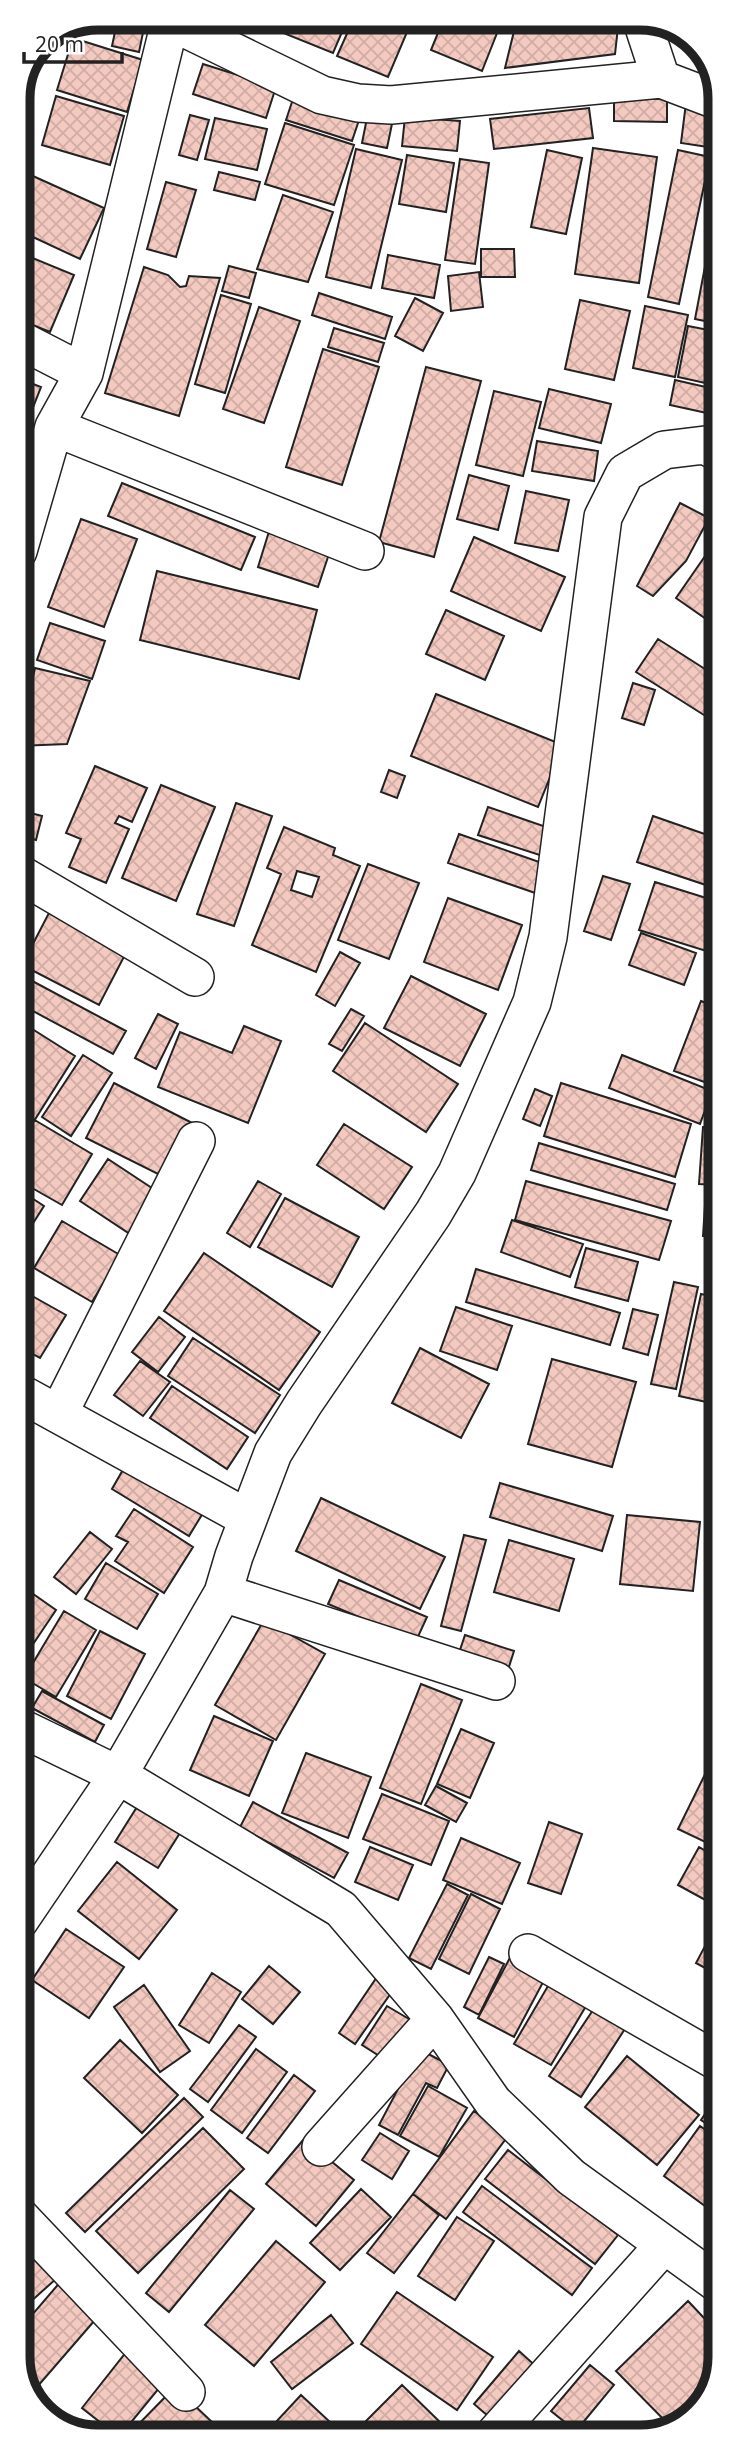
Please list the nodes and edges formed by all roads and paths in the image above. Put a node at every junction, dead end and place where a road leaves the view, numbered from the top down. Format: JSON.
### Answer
{"nodes":[{"id":1,"x":167,"y":30,"type":"edge"},
{"id":2,"x":192,"y":30,"type":"edge"},
{"id":3,"x":645,"y":30,"type":"edge"},
{"id":4,"x":660,"y":79,"type":"junction"},
{"id":5,"x":708,"y":97,"type":"edge"},
{"id":6,"x":30,"y":345,"type":"edge"},
{"id":7,"x":84,"y":373,"type":"junction"},
{"id":8,"x":54,"y":427,"type":"junction"},
{"id":9,"x":708,"y":447,"type":"edge"},
{"id":10,"x":30,"y":510,"type":"edge"},
{"id":11,"x":365,"y":551,"type":"dead end"},
{"id":12,"x":30,"y":880,"type":"edge"},
{"id":13,"x":194,"y":977,"type":"dead end"},
{"id":14,"x":196,"y":1141,"type":"dead end"},
{"id":15,"x":30,"y":1398,"type":"edge"},
{"id":16,"x":60,"y":1413,"type":"junction"},
{"id":17,"x":247,"y":1518,"type":"junction"},
{"id":18,"x":223,"y":1592,"type":"junction"},
{"id":19,"x":496,"y":1681,"type":"dead end"},
{"id":20,"x":30,"y":1732,"type":"edge"},
{"id":21,"x":118,"y":1775,"type":"junction"},
{"id":22,"x":30,"y":1906,"type":"edge"},
{"id":23,"x":528,"y":1953,"type":"dead end"},
{"id":24,"x":435,"y":2019,"type":"junction"},
{"id":25,"x":708,"y":2056,"type":"edge"},
{"id":26,"x":321,"y":2147,"type":"dead end"},
{"id":27,"x":30,"y":2228,"type":"edge"},
{"id":28,"x":664,"y":2245,"type":"junction"},
{"id":29,"x":708,"y":2276,"type":"edge"},
{"id":30,"x":186,"y":2392,"type":"dead end"},
{"id":31,"x":503,"y":2425,"type":"edge"}],
"edges":[{"from":1,"to":7,"type":"street"},
{"from":2,"to":4,"type":"street"},
{"from":3,"to":4,"type":"street"},
{"from":4,"to":5,"type":"street"},
{"from":6,"to":7,"type":"street"},
{"from":7,"to":8,"type":"street"},
{"from":8,"to":10,"type":"street"},
{"from":8,"to":11,"type":"street"},
{"from":9,"to":17,"type":"street"},
{"from":12,"to":13,"type":"street"},
{"from":14,"to":16,"type":"street"},
{"from":15,"to":16,"type":"street"},
{"from":16,"to":17,"type":"street"},
{"from":17,"to":18,"type":"street"},
{"from":18,"to":19,"type":"street"},
{"from":18,"to":21,"type":"street"},
{"from":20,"to":21,"type":"street"},
{"from":21,"to":22,"type":"street"},
{"from":21,"to":24,"type":"street"},
{"from":23,"to":25,"type":"street"},
{"from":24,"to":26,"type":"street"},
{"from":24,"to":28,"type":"street"},
{"from":27,"to":30,"type":"street"},
{"from":28,"to":29,"type":"street"},
{"from":28,"to":31,"type":"street"}]}
